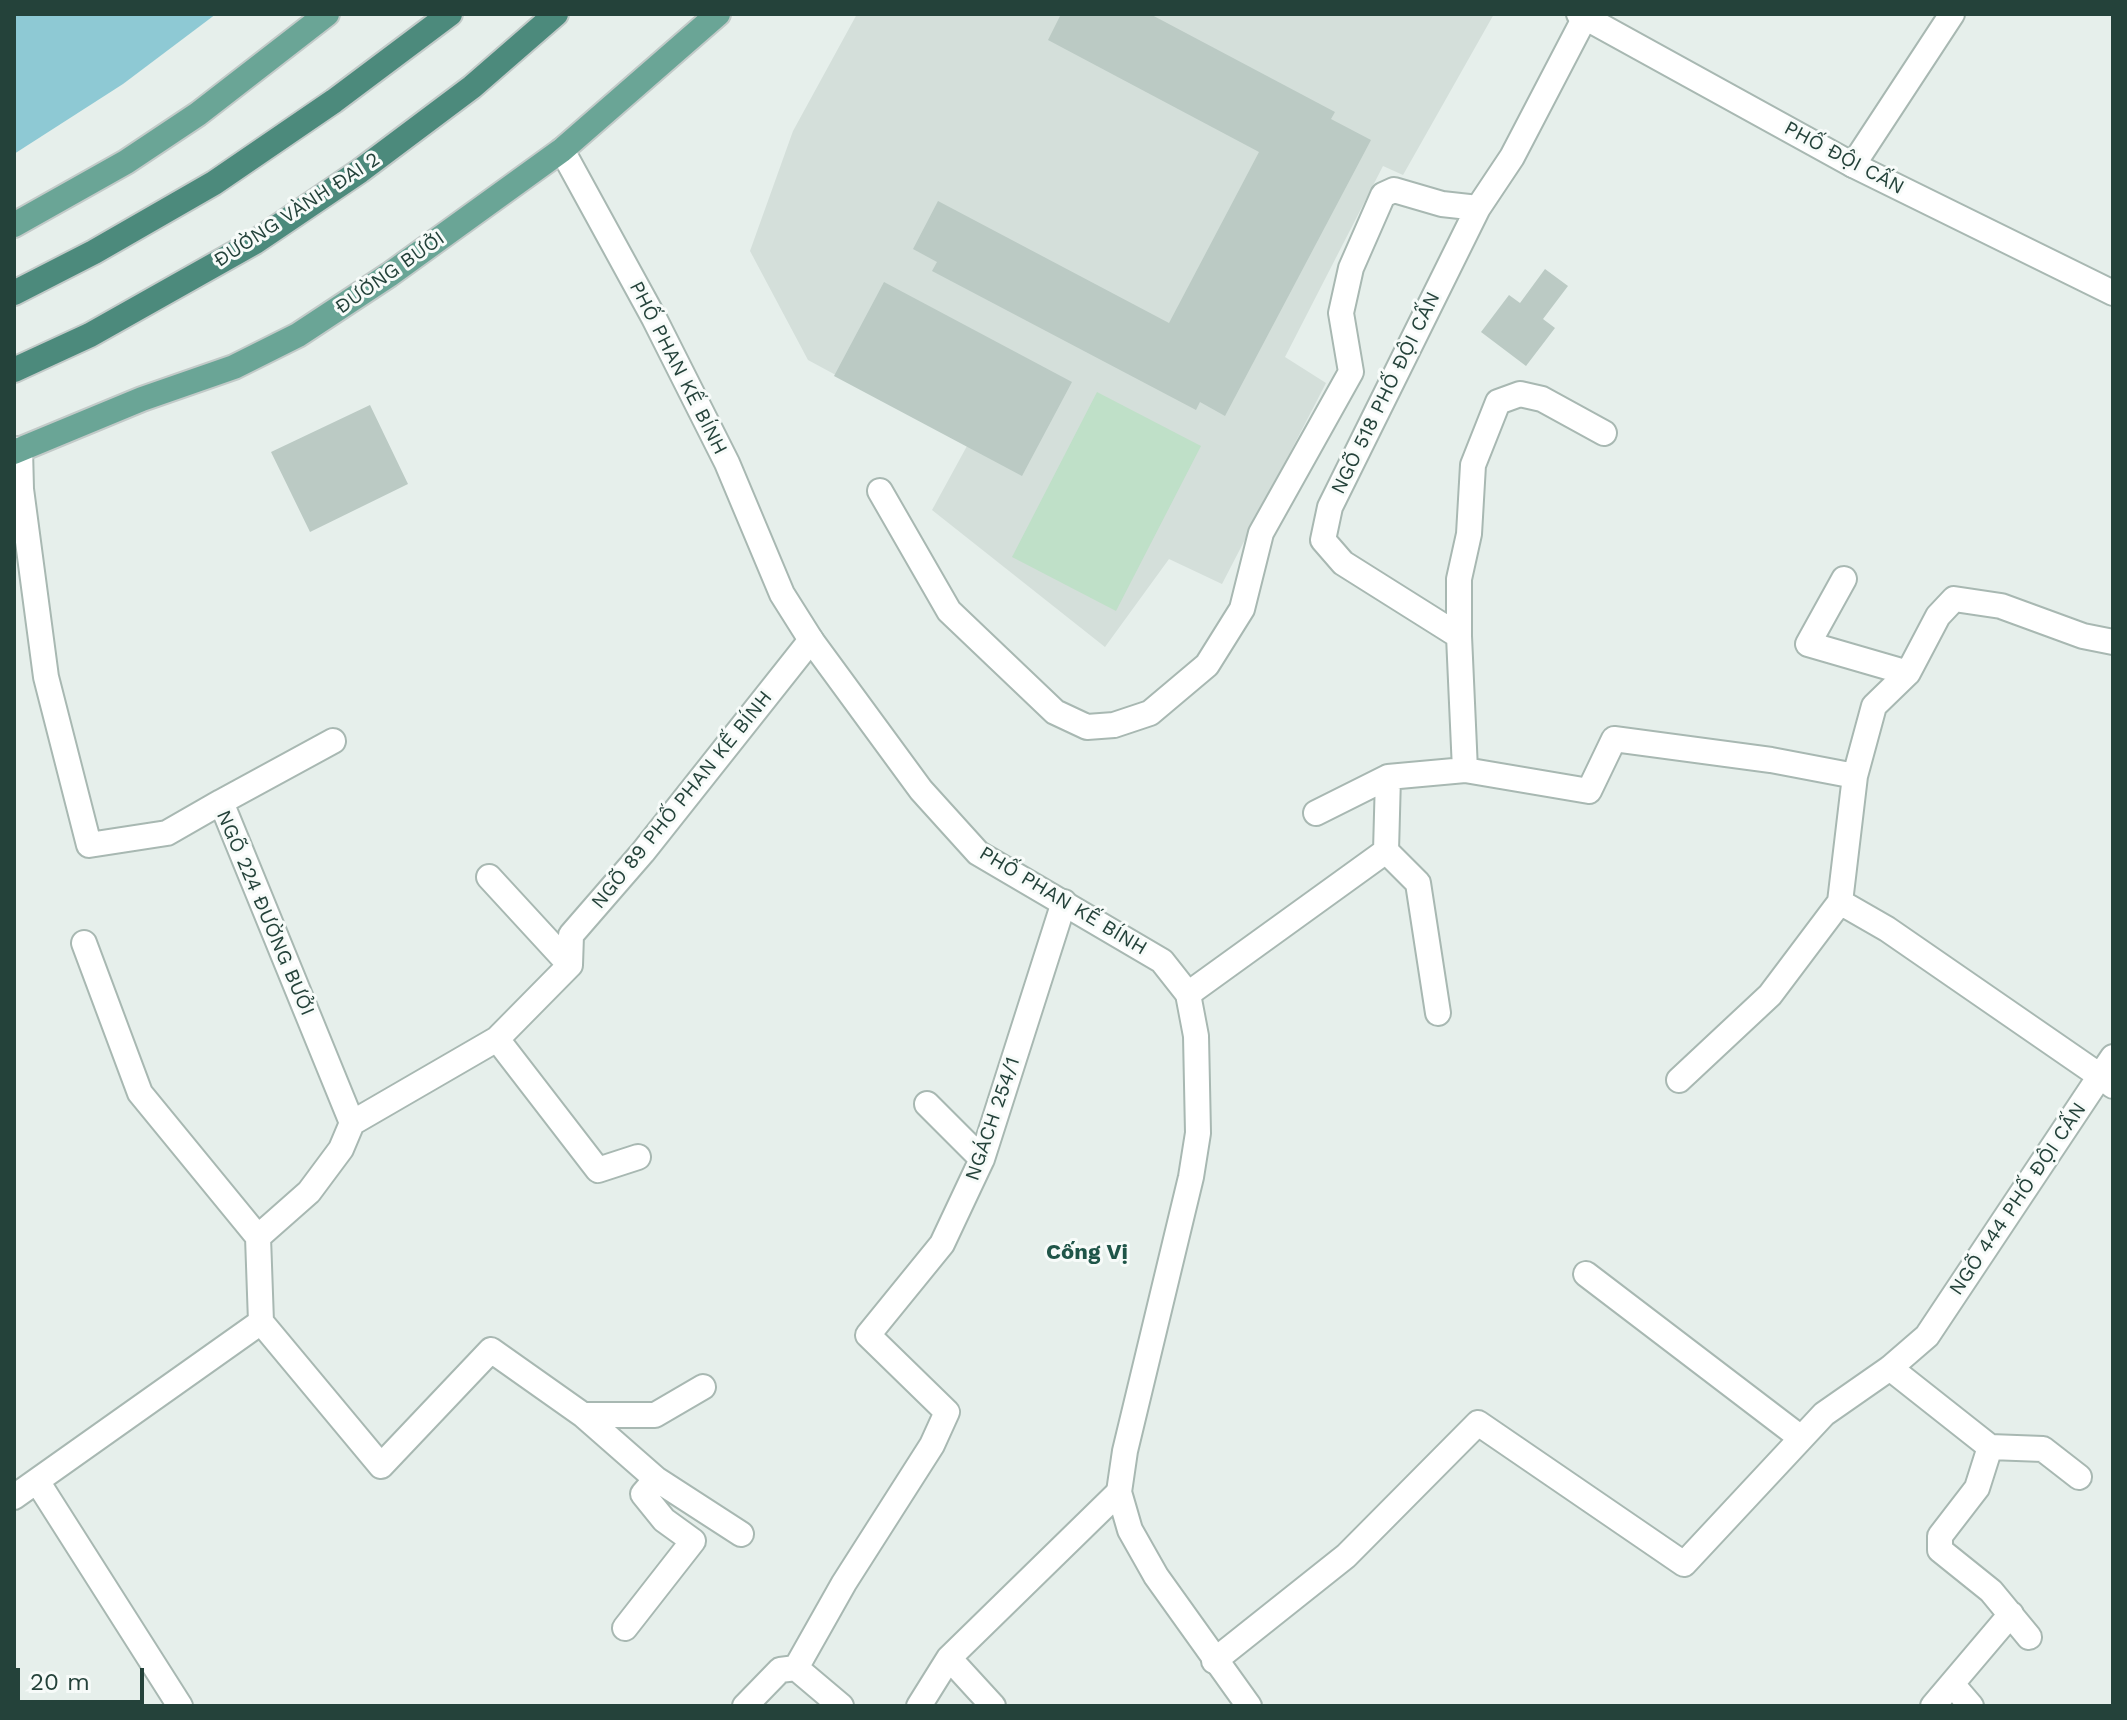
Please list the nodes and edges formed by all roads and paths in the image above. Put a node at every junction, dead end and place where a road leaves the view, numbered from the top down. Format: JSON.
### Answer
{"nodes":[{"id":1,"x":327,"y":14,"type":"edge"},
{"id":2,"x":450,"y":14,"type":"edge"},
{"id":3,"x":556,"y":14,"type":"edge"},
{"id":4,"x":718,"y":14,"type":"edge"},
{"id":5,"x":1952,"y":14,"type":"edge"},
{"id":6,"x":1582,"y":16,"type":"edge"},
{"id":7,"x":562,"y":150,"type":"junction"},
{"id":8,"x":1853,"y":165,"type":"junction"},
{"id":9,"x":1478,"y":208,"type":"junction"},
{"id":10,"x":14,"y":225,"type":"edge"},
{"id":11,"x":14,"y":293,"type":"edge"},
{"id":12,"x":2113,"y":293,"type":"edge"},
{"id":13,"x":14,"y":370,"type":"edge"},
{"id":14,"x":1604,"y":433,"type":"dead end"},
{"id":15,"x":17,"y":451,"type":"edge"},
{"id":16,"x":880,"y":491,"type":"dead end"},
{"id":17,"x":1844,"y":579,"type":"dead end"},
{"id":18,"x":1459,"y":636,"type":"junction"},
{"id":19,"x":811,"y":640,"type":"junction"},
{"id":20,"x":2113,"y":642,"type":"edge"},
{"id":21,"x":1908,"y":673,"type":"junction"},
{"id":22,"x":333,"y":741,"type":"dead end"},
{"id":23,"x":1465,"y":770,"type":"junction"},
{"id":24,"x":1855,"y":776,"type":"junction"},
{"id":25,"x":1388,"y":777,"type":"junction"},
{"id":26,"x":221,"y":802,"type":"junction"},
{"id":27,"x":1316,"y":813,"type":"dead end"},
{"id":28,"x":1386,"y":851,"type":"junction"},
{"id":29,"x":489,"y":877,"type":"dead end"},
{"id":30,"x":1064,"y":902,"type":"junction"},
{"id":31,"x":1840,"y":902,"type":"junction"},
{"id":32,"x":84,"y":943,"type":"dead end"},
{"id":33,"x":570,"y":965,"type":"junction"},
{"id":34,"x":1188,"y":994,"type":"junction"},
{"id":35,"x":1438,"y":1013,"type":"dead end"},
{"id":36,"x":497,"y":1039,"type":"junction"},
{"id":37,"x":2109,"y":1073,"type":"edge"},
{"id":38,"x":1679,"y":1080,"type":"dead end"},
{"id":39,"x":927,"y":1104,"type":"dead end"},
{"id":40,"x":352,"y":1123,"type":"junction"},
{"id":41,"x":638,"y":1157,"type":"dead end"},
{"id":42,"x":982,"y":1159,"type":"junction"},
{"id":43,"x":258,"y":1237,"type":"junction"},
{"id":44,"x":1586,"y":1274,"type":"dead end"},
{"id":45,"x":261,"y":1322,"type":"junction"},
{"id":46,"x":1890,"y":1368,"type":"junction"},
{"id":47,"x":703,"y":1387,"type":"dead end"},
{"id":48,"x":583,"y":1415,"type":"junction"},
{"id":49,"x":1801,"y":1438,"type":"junction"},
{"id":50,"x":1990,"y":1447,"type":"junction"},
{"id":51,"x":2079,"y":1477,"type":"dead end"},
{"id":52,"x":656,"y":1479,"type":"junction"},
{"id":53,"x":37,"y":1481,"type":"junction"},
{"id":54,"x":1119,"y":1492,"type":"junction"},
{"id":55,"x":14,"y":1497,"type":"edge"},
{"id":56,"x":741,"y":1534,"type":"dead end"},
{"id":57,"x":2011,"y":1614,"type":"junction"},
{"id":58,"x":625,"y":1628,"type":"dead end"},
{"id":59,"x":2029,"y":1637,"type":"dead end"},
{"id":60,"x":949,"y":1658,"type":"junction"},
{"id":61,"x":1214,"y":1661,"type":"junction"},
{"id":62,"x":796,"y":1668,"type":"junction"},
{"id":63,"x":1953,"y":1685,"type":"junction"},
{"id":64,"x":180,"y":1706,"type":"edge"},
{"id":65,"x":745,"y":1706,"type":"edge"},
{"id":66,"x":841,"y":1706,"type":"edge"},
{"id":67,"x":919,"y":1706,"type":"edge"},
{"id":68,"x":993,"y":1706,"type":"edge"},
{"id":69,"x":1249,"y":1706,"type":"edge"},
{"id":70,"x":1933,"y":1706,"type":"edge"},
{"id":71,"x":1971,"y":1706,"type":"edge"}],
"edges":[{"from":1,"to":10,"type":"main road"},
{"from":2,"to":11,"type":"highway"},
{"from":3,"to":13,"type":"highway","name":"ĐƯỜNG VÀNH ĐAI 2"},
{"from":4,"to":7,"type":"main road","name":"ĐƯỜNG BƯỞI"},
{"from":5,"to":8,"type":"street"},
{"from":6,"to":8,"type":"street","name":"PHỐ ĐỘI CẤN"},
{"from":6,"to":9,"type":"street","name":"NGÕ 518 PHỐ ĐỘI CẤN"},
{"from":7,"to":15,"type":"main road","name":"ĐƯỜNG BƯỞI"},
{"from":7,"to":19,"type":"street","name":"PHỐ PHAN KẾ BÍNH"},
{"from":8,"to":12,"type":"street","name":"PHỐ ĐỘI CẤN"},
{"from":9,"to":16,"type":"street"},
{"from":9,"to":18,"type":"street","name":"NGÕ 518 PHỐ ĐỘI CẤN"},
{"from":14,"to":18,"type":"street"},
{"from":15,"to":26,"type":"street","name":"NGÕ 224 ĐƯỜNG BƯỞI"},
{"from":17,"to":21,"type":"street"},
{"from":18,"to":23,"type":"street"},
{"from":19,"to":30,"type":"street","name":"PHỐ PHAN KẾ BÍNH"},
{"from":19,"to":33,"type":"street","name":"NGÕ 89 PHỐ PHAN KẾ BÍNH"},
{"from":20,"to":21,"type":"street"},
{"from":21,"to":24,"type":"street"},
{"from":22,"to":26,"type":"street"},
{"from":23,"to":24,"type":"street"},
{"from":23,"to":25,"type":"street"},
{"from":24,"to":31,"type":"street"},
{"from":25,"to":27,"type":"street"},
{"from":25,"to":28,"type":"street"},
{"from":26,"to":40,"type":"street","name":"NGÕ 224 ĐƯỜNG BƯỞI"},
{"from":28,"to":34,"type":"street"},
{"from":28,"to":35,"type":"street"},
{"from":29,"to":33,"type":"street"},
{"from":30,"to":34,"type":"street","name":"PHỐ PHAN KẾ BÍNH"},
{"from":30,"to":42,"type":"street","name":"NGÁCH 254/1"},
{"from":31,"to":37,"type":"street"},
{"from":31,"to":38,"type":"street"},
{"from":32,"to":43,"type":"street"},
{"from":33,"to":36,"type":"street"},
{"from":34,"to":54,"type":"street","name":"PHỐ PHAN KẾ BÍNH"},
{"from":36,"to":40,"type":"street"},
{"from":36,"to":41,"type":"street"},
{"from":37,"to":46,"type":"street","name":"NGÕ 444 PHỐ ĐỘI CẤN"},
{"from":39,"to":42,"type":"street"},
{"from":40,"to":43,"type":"street"},
{"from":42,"to":62,"type":"street","name":"NGÁCH 254/1"},
{"from":43,"to":45,"type":"street"},
{"from":44,"to":49,"type":"street"},
{"from":45,"to":48,"type":"street"},
{"from":45,"to":53,"type":"street"},
{"from":46,"to":49,"type":"street","name":"NGÕ 444 PHỐ ĐỘI CẤN"},
{"from":46,"to":50,"type":"street"},
{"from":47,"to":48,"type":"street"},
{"from":48,"to":52,"type":"street"},
{"from":49,"to":61,"type":"street","name":"NGÕ 444 PHỐ ĐỘI CẤN"},
{"from":50,"to":51,"type":"street"},
{"from":50,"to":57,"type":"street"},
{"from":52,"to":56,"type":"street"},
{"from":52,"to":58,"type":"street"},
{"from":53,"to":55,"type":"street"},
{"from":53,"to":64,"type":"street"},
{"from":54,"to":60,"type":"street"},
{"from":54,"to":61,"type":"street","name":"PHỐ PHAN KẾ BÍNH"},
{"from":57,"to":59,"type":"street"},
{"from":57,"to":63,"type":"street"},
{"from":60,"to":67,"type":"street"},
{"from":60,"to":68,"type":"street"},
{"from":61,"to":69,"type":"street","name":"PHỐ PHAN KẾ BÍNH"},
{"from":62,"to":65,"type":"street"},
{"from":62,"to":66,"type":"street"},
{"from":63,"to":70,"type":"street"},
{"from":63,"to":71,"type":"street"}]}
